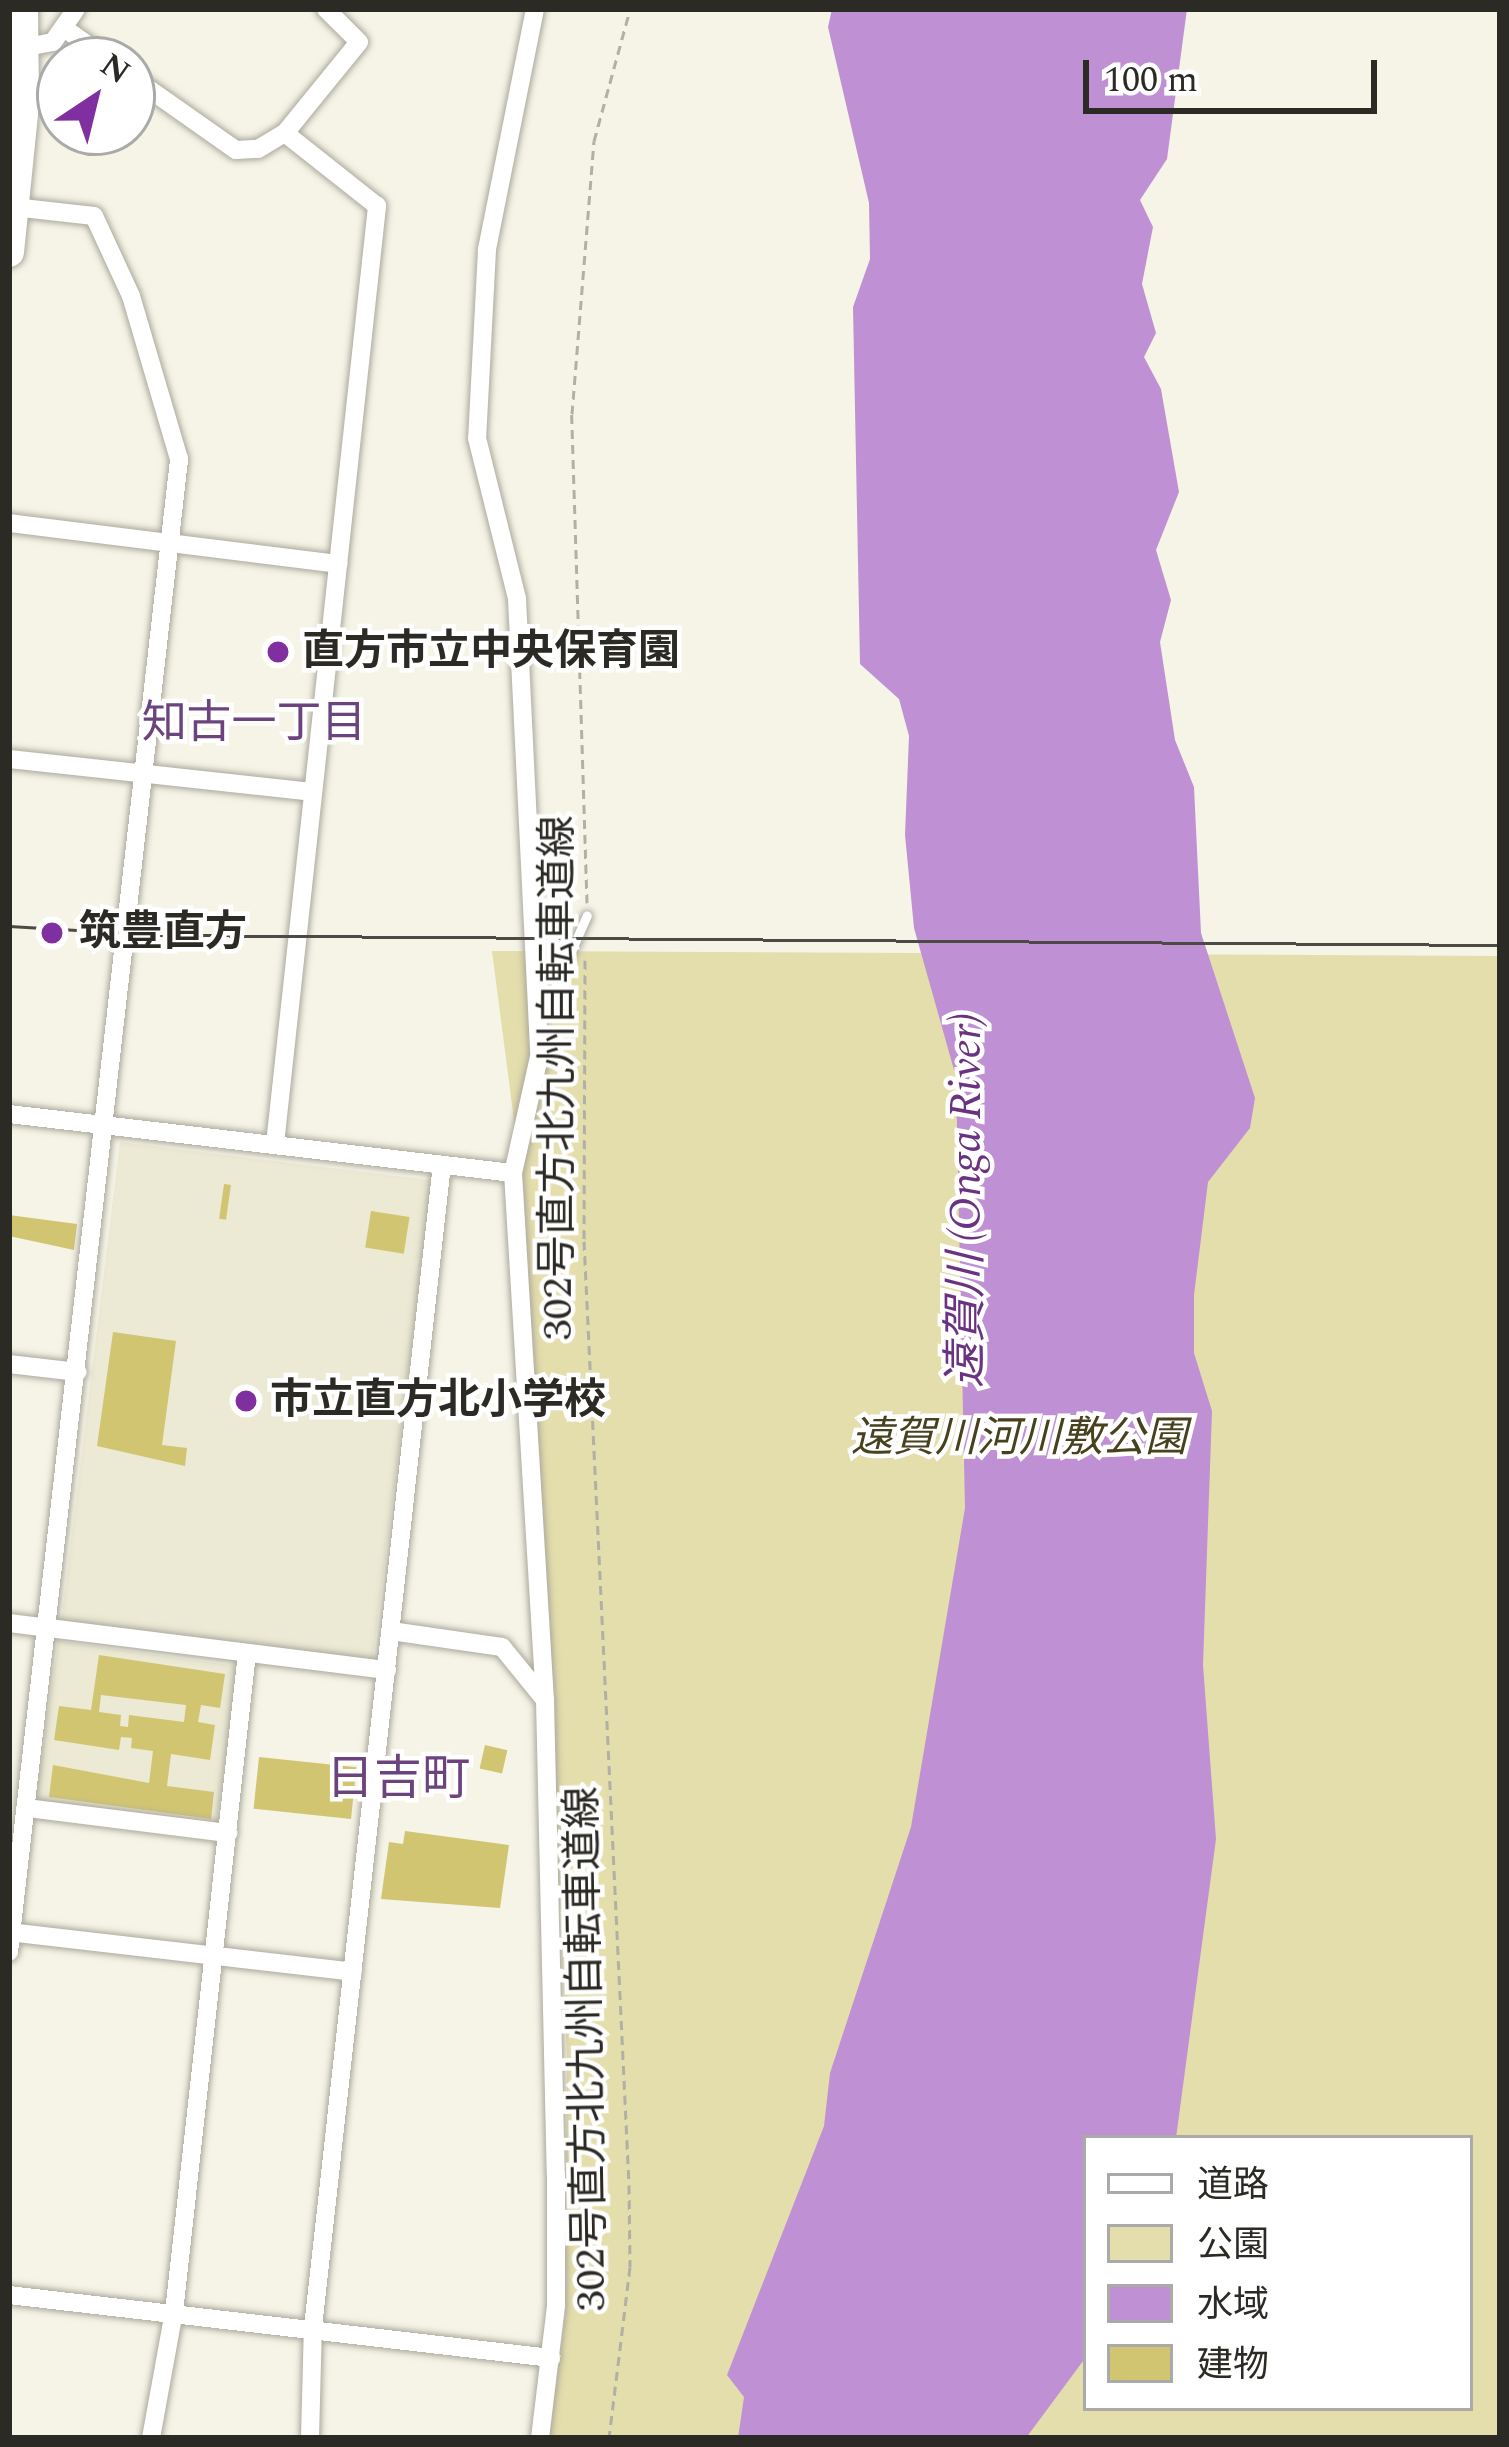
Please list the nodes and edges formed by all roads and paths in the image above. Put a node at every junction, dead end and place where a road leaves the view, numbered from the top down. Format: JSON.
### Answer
{"nodes":[{"id":1,"x":22,"y":9,"type":"edge"},
{"id":2,"x":76,"y":9,"type":"edge"},
{"id":3,"x":326,"y":9,"type":"edge"},
{"id":4,"x":535,"y":9,"type":"edge"},
{"id":5,"x":630,"y":9,"type":"edge"},
{"id":6,"x":64,"y":28,"type":"junction"},
{"id":7,"x":75,"y":36,"type":"edge"},
{"id":8,"x":26,"y":47,"type":"junction"},
{"id":9,"x":156,"y":94,"type":"edge"},
{"id":10,"x":16,"y":104,"type":"edge"},
{"id":11,"x":285,"y":133,"type":"junction"},
{"id":12,"x":14,"y":207,"type":"junction"},
{"id":13,"x":9,"y":252,"type":"edge"},
{"id":14,"x":9,"y":523,"type":"edge"},
{"id":15,"x":169,"y":544,"type":"junction"},
{"id":16,"x":338,"y":564,"type":"junction"},
{"id":17,"x":9,"y":759,"type":"edge"},
{"id":18,"x":146,"y":774,"type":"junction"},
{"id":19,"x":312,"y":792,"type":"junction"},
{"id":20,"x":587,"y":915,"type":"joint"},
{"id":21,"x":585,"y":956,"type":"dead end"},
{"id":22,"x":538,"y":1028,"type":"junction"},
{"id":23,"x":9,"y":1114,"type":"edge"},
{"id":24,"x":108,"y":1124,"type":"junction"},
{"id":25,"x":275,"y":1144,"type":"junction"},
{"id":26,"x":442,"y":1165,"type":"junction"},
{"id":27,"x":513,"y":1173,"type":"junction"},
{"id":28,"x":9,"y":1364,"type":"edge"},
{"id":29,"x":78,"y":1372,"type":"junction"},
{"id":30,"x":9,"y":1623,"type":"edge"},
{"id":31,"x":50,"y":1628,"type":"junction"},
{"id":32,"x":391,"y":1631,"type":"junction"},
{"id":33,"x":247,"y":1653,"type":"junction"},
{"id":34,"x":387,"y":1670,"type":"junction"},
{"id":35,"x":544,"y":1700,"type":"junction"},
{"id":36,"x":27,"y":1808,"type":"junction"},
{"id":37,"x":228,"y":1833,"type":"junction"},
{"id":38,"x":10,"y":1939,"type":"edge"},
{"id":39,"x":214,"y":1956,"type":"junction"},
{"id":40,"x":353,"y":1972,"type":"junction"},
{"id":41,"x":9,"y":2294,"type":"edge"},
{"id":42,"x":174,"y":2312,"type":"junction"},
{"id":43,"x":313,"y":2327,"type":"junction"},
{"id":44,"x":551,"y":2358,"type":"junction"},
{"id":45,"x":151,"y":2438,"type":"edge"},
{"id":46,"x":310,"y":2438,"type":"edge"},
{"id":47,"x":541,"y":2438,"type":"edge"},
{"id":48,"x":609,"y":2438,"type":"edge"}],
"edges":[{"from":1,"to":8,"type":"main road"},
{"from":2,"to":6,"type":"street"},
{"from":3,"to":11,"type":"street"},
{"from":4,"to":22,"type":"street"},
{"from":5,"to":20,"type":"path","name":"302号直方北九州自転車道線"},
{"from":6,"to":7,"type":"street"},
{"from":6,"to":8,"type":"street"},
{"from":8,"to":10,"type":"main road"},
{"from":9,"to":11,"type":"street"},
{"from":10,"to":12,"type":"main road"},
{"from":11,"to":16,"type":"street"},
{"from":12,"to":13,"type":"main road"},
{"from":12,"to":15,"type":"street"},
{"from":14,"to":15,"type":"street"},
{"from":15,"to":16,"type":"street"},
{"from":15,"to":18,"type":"street"},
{"from":16,"to":19,"type":"street"},
{"from":17,"to":18,"type":"street"},
{"from":18,"to":19,"type":"street"},
{"from":18,"to":24,"type":"street"},
{"from":19,"to":25,"type":"street"},
{"from":20,"to":22,"type":"lane"},
{"from":21,"to":48,"type":"path","name":"302号直方北九州自転車道線"},
{"from":22,"to":27,"type":"street"},
{"from":23,"to":24,"type":"street"},
{"from":24,"to":25,"type":"street"},
{"from":24,"to":29,"type":"street"},
{"from":25,"to":26,"type":"street"},
{"from":26,"to":27,"type":"street"},
{"from":26,"to":32,"type":"street"},
{"from":27,"to":35,"type":"street"},
{"from":28,"to":29,"type":"street"},
{"from":29,"to":31,"type":"street"},
{"from":30,"to":31,"type":"street"},
{"from":31,"to":33,"type":"street"},
{"from":31,"to":36,"type":"street"},
{"from":32,"to":34,"type":"street"},
{"from":32,"to":35,"type":"street"},
{"from":33,"to":34,"type":"street"},
{"from":33,"to":37,"type":"street"},
{"from":34,"to":40,"type":"street"},
{"from":35,"to":44,"type":"street"},
{"from":36,"to":37,"type":"street"},
{"from":36,"to":38,"type":"street"},
{"from":37,"to":39,"type":"street"},
{"from":38,"to":39,"type":"street"},
{"from":39,"to":40,"type":"street"},
{"from":39,"to":42,"type":"street"},
{"from":40,"to":43,"type":"street"},
{"from":41,"to":42,"type":"street"},
{"from":42,"to":43,"type":"street"},
{"from":42,"to":45,"type":"street"},
{"from":43,"to":44,"type":"street"},
{"from":43,"to":46,"type":"street"},
{"from":44,"to":47,"type":"street"}]}
